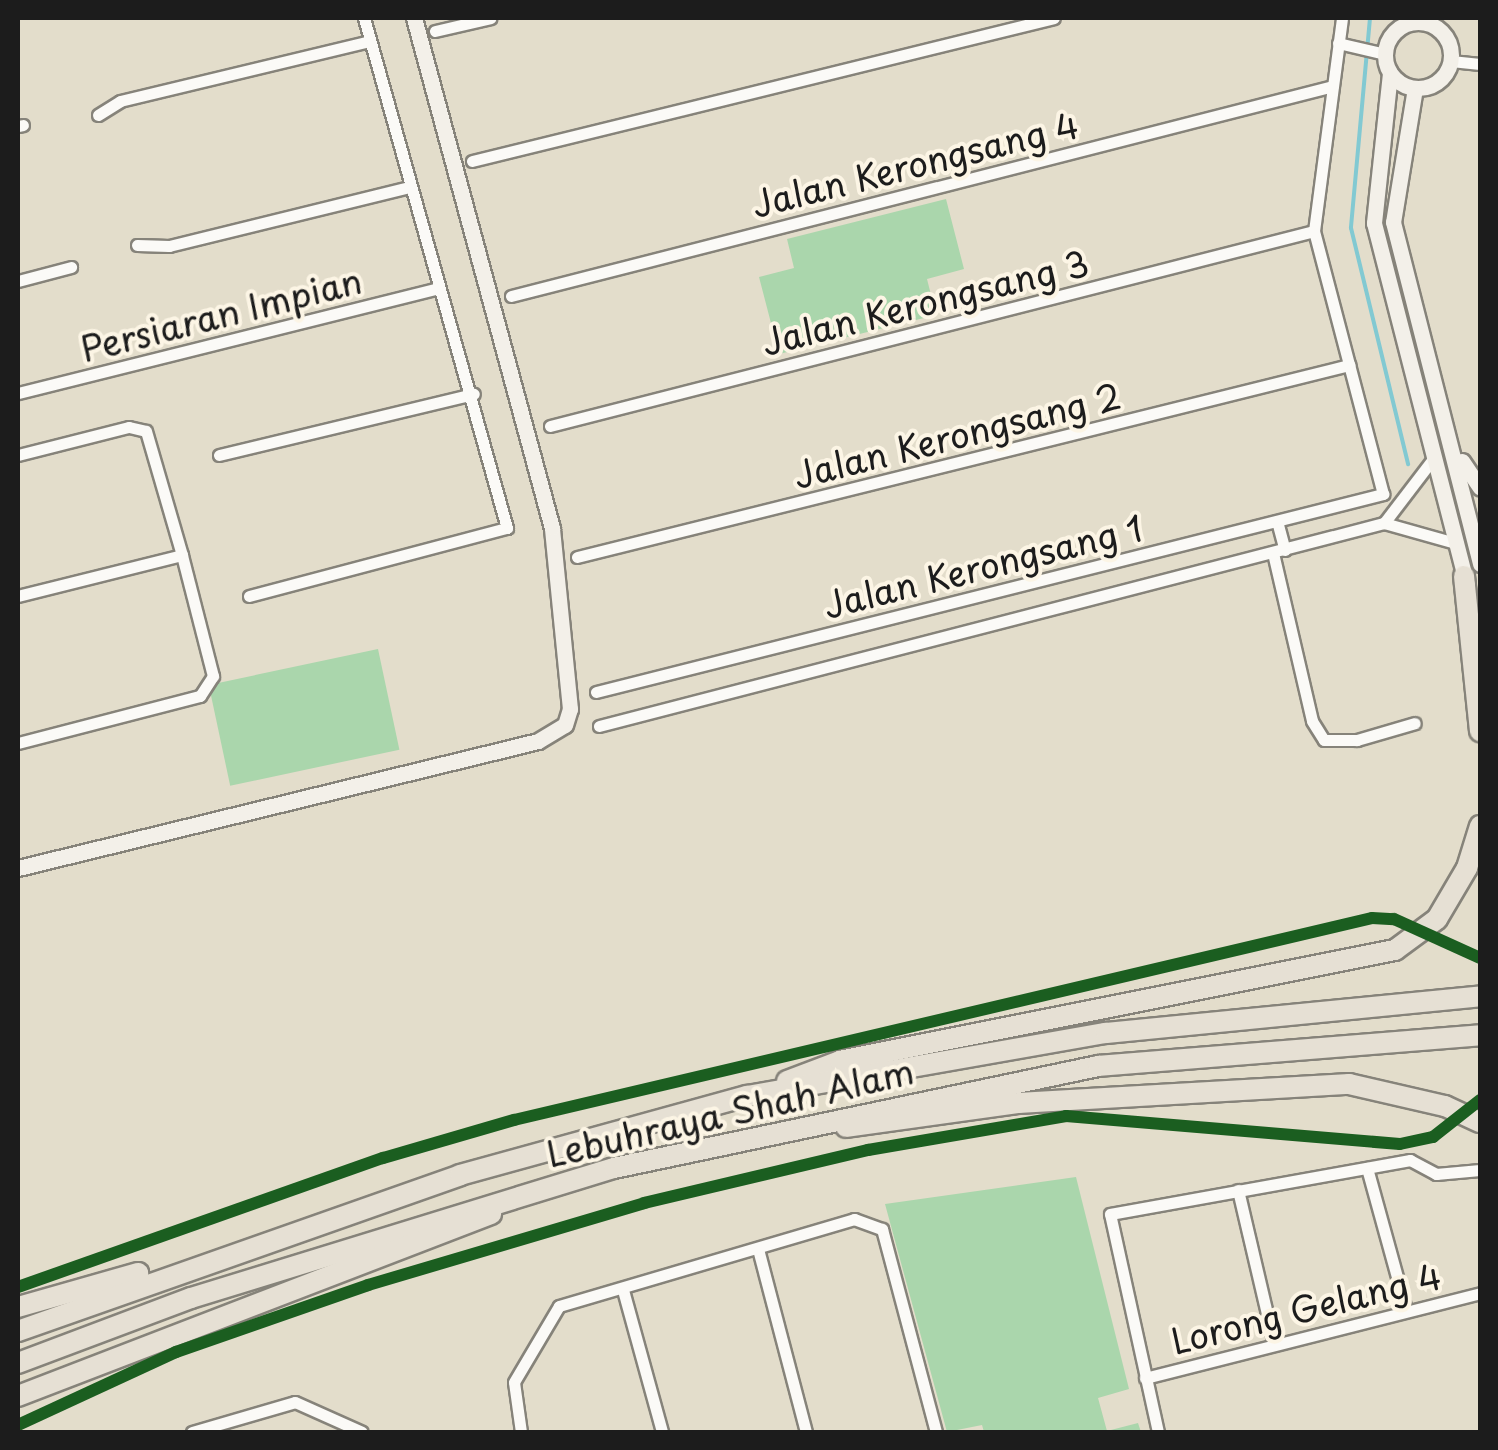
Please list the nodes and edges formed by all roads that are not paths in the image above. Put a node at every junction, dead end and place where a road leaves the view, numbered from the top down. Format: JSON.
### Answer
{"nodes":[{"id":1,"x":364,"y":18,"type":"edge"},
{"id":2,"x":414,"y":18,"type":"edge"},
{"id":3,"x":491,"y":18,"type":"edge"},
{"id":4,"x":1054,"y":18,"type":"edge"},
{"id":5,"x":1342,"y":18,"type":"edge"},
{"id":6,"x":1434,"y":21,"type":"edge"},
{"id":7,"x":1394,"y":26,"type":"edge"},
{"id":8,"x":435,"y":32,"type":"dead end"},
{"id":9,"x":370,"y":41,"type":"junction"},
{"id":10,"x":1338,"y":43,"type":"junction"},
{"id":11,"x":1379,"y":53,"type":"junction"},
{"id":12,"x":1451,"y":60,"type":"junction"},
{"id":13,"x":1480,"y":64,"type":"edge"},
{"id":14,"x":1390,"y":73,"type":"junction"},
{"id":15,"x":1333,"y":86,"type":"junction"},
{"id":16,"x":1415,"y":88,"type":"junction"},
{"id":17,"x":98,"y":116,"type":"dead end"},
{"id":18,"x":472,"y":161,"type":"dead end"},
{"id":19,"x":410,"y":187,"type":"junction"},
{"id":20,"x":1314,"y":231,"type":"junction"},
{"id":21,"x":137,"y":246,"type":"dead end"},
{"id":22,"x":71,"y":267,"type":"dead end"},
{"id":23,"x":18,"y":281,"type":"edge"},
{"id":24,"x":438,"y":288,"type":"junction"},
{"id":25,"x":512,"y":296,"type":"dead end"},
{"id":26,"x":1349,"y":366,"type":"junction"},
{"id":27,"x":1436,"y":387,"type":"junction"},
{"id":28,"x":18,"y":393,"type":"edge"},
{"id":29,"x":474,"y":394,"type":"junction"},
{"id":30,"x":550,"y":426,"type":"dead end"},
{"id":31,"x":18,"y":455,"type":"edge"},
{"id":32,"x":219,"y":455,"type":"dead end"},
{"id":33,"x":1432,"y":459,"type":"junction"},
{"id":34,"x":1480,"y":488,"type":"edge"},
{"id":35,"x":1480,"y":508,"type":"edge"},
{"id":36,"x":1277,"y":521,"type":"junction"},
{"id":37,"x":1384,"y":522,"type":"junction"},
{"id":38,"x":1456,"y":543,"type":"junction"},
{"id":39,"x":1279,"y":551,"type":"junction"},
{"id":40,"x":182,"y":556,"type":"junction"},
{"id":41,"x":577,"y":557,"type":"dead end"},
{"id":42,"x":1474,"y":563,"type":"edge"},
{"id":43,"x":18,"y":596,"type":"edge"},
{"id":44,"x":250,"y":596,"type":"dead end"},
{"id":45,"x":1480,"y":637,"type":"edge"},
{"id":46,"x":596,"y":692,"type":"dead end"},
{"id":47,"x":1415,"y":723,"type":"dead end"},
{"id":48,"x":599,"y":726,"type":"dead end"},
{"id":49,"x":1480,"y":731,"type":"edge"},
{"id":50,"x":18,"y":743,"type":"edge"},
{"id":51,"x":1480,"y":826,"type":"edge"},
{"id":52,"x":18,"y":868,"type":"edge"},
{"id":53,"x":1480,"y":996,"type":"edge"},
{"id":54,"x":1480,"y":1035,"type":"edge"},
{"id":55,"x":748,"y":1096,"type":"junction"},
{"id":56,"x":1480,"y":1122,"type":"edge"},
{"id":57,"x":791,"y":1128,"type":"junction"},
{"id":58,"x":614,"y":1168,"type":"junction"},
{"id":59,"x":1367,"y":1168,"type":"junction"},
{"id":60,"x":1480,"y":1170,"type":"edge"},
{"id":61,"x":1238,"y":1190,"type":"junction"},
{"id":62,"x":318,"y":1222,"type":"junction"},
{"id":63,"x":758,"y":1249,"type":"junction"},
{"id":64,"x":623,"y":1290,"type":"junction"},
{"id":65,"x":1480,"y":1293,"type":"edge"},
{"id":66,"x":18,"y":1307,"type":"edge"},
{"id":67,"x":1406,"y":1310,"type":"junction"},
{"id":68,"x":18,"y":1331,"type":"edge"},
{"id":69,"x":1274,"y":1343,"type":"junction"},
{"id":70,"x":18,"y":1364,"type":"edge"},
{"id":71,"x":1145,"y":1378,"type":"junction"},
{"id":72,"x":18,"y":1396,"type":"edge"},
{"id":73,"x":235,"y":1417,"type":"junction"},
{"id":74,"x":192,"y":1432,"type":"edge"},
{"id":75,"x":239,"y":1432,"type":"edge"},
{"id":76,"x":362,"y":1432,"type":"edge"},
{"id":77,"x":521,"y":1432,"type":"edge"},
{"id":78,"x":662,"y":1432,"type":"edge"},
{"id":79,"x":806,"y":1432,"type":"edge"},
{"id":80,"x":934,"y":1432,"type":"edge"},
{"id":81,"x":1158,"y":1432,"type":"edge"}],
"edges":[{"from":1,"to":9,"type":"street"},
{"from":2,"to":52,"type":"street"},
{"from":3,"to":8,"type":"street"},
{"from":4,"to":18,"type":"street"},
{"from":5,"to":10,"type":"street"},
{"from":6,"to":7,"type":"street"},
{"from":6,"to":12,"type":"street"},
{"from":7,"to":11,"type":"street"},
{"from":9,"to":17,"type":"street"},
{"from":9,"to":19,"type":"street"},
{"from":10,"to":11,"type":"street"},
{"from":10,"to":15,"type":"street"},
{"from":11,"to":14,"type":"street"},
{"from":12,"to":13,"type":"street"},
{"from":12,"to":16,"type":"street"},
{"from":14,"to":16,"type":"street"},
{"from":14,"to":33,"type":"street"},
{"from":15,"to":20,"type":"street"},
{"from":15,"to":25,"type":"street","name":"Jalan Kerongsang 4"},
{"from":16,"to":27,"type":"street"},
{"from":19,"to":21,"type":"street"},
{"from":19,"to":24,"type":"street"},
{"from":20,"to":26,"type":"street"},
{"from":20,"to":30,"type":"street","name":"Jalan Kerongsang 3"},
{"from":22,"to":23,"type":"street"},
{"from":24,"to":28,"type":"street","name":"Persiaran Impian"},
{"from":24,"to":29,"type":"street"},
{"from":26,"to":36,"type":"street","name":"Jalan Kerongsang 1"},
{"from":26,"to":41,"type":"street","name":"Jalan Kerongsang 2"},
{"from":27,"to":34,"type":"street"},
{"from":27,"to":42,"type":"street"},
{"from":29,"to":32,"type":"street"},
{"from":29,"to":44,"type":"street"},
{"from":31,"to":40,"type":"street"},
{"from":33,"to":37,"type":"street"},
{"from":33,"to":38,"type":"street"},
{"from":35,"to":42,"type":"street"},
{"from":36,"to":39,"type":"street"},
{"from":36,"to":46,"type":"street","name":"Jalan Kerongsang 1"},
{"from":37,"to":38,"type":"street"},
{"from":37,"to":39,"type":"street"},
{"from":38,"to":42,"type":"street"},
{"from":39,"to":47,"type":"street"},
{"from":39,"to":48,"type":"street"},
{"from":40,"to":43,"type":"street"},
{"from":40,"to":50,"type":"street"},
{"from":42,"to":45,"type":"street"},
{"from":42,"to":49,"type":"highway"},
{"from":51,"to":55,"type":"highway"},
{"from":53,"to":55,"type":"highway","name":"Lebuhraya Shah Alam"},
{"from":54,"to":57,"type":"highway","name":"Lebuhraya Shah Alam"},
{"from":55,"to":62,"type":"highway","name":"Lebuhraya Shah Alam"},
{"from":56,"to":57,"type":"highway"},
{"from":57,"to":58,"type":"highway","name":"Lebuhraya Shah Alam"},
{"from":58,"to":70,"type":"highway","name":"Lebuhraya Shah Alam"},
{"from":58,"to":72,"type":"highway"},
{"from":59,"to":60,"type":"street"},
{"from":59,"to":61,"type":"street"},
{"from":59,"to":67,"type":"street"},
{"from":61,"to":69,"type":"street"},
{"from":61,"to":71,"type":"street"},
{"from":62,"to":66,"type":"highway"},
{"from":62,"to":68,"type":"highway","name":"Lebuhraya Shah Alam"},
{"from":63,"to":64,"type":"street"},
{"from":63,"to":79,"type":"street"},
{"from":63,"to":80,"type":"street"},
{"from":64,"to":77,"type":"street"},
{"from":64,"to":78,"type":"street"},
{"from":65,"to":67,"type":"street","name":"Lorong Gelang 4"},
{"from":67,"to":69,"type":"street","name":"Lorong Gelang 4"},
{"from":69,"to":71,"type":"street","name":"Lorong Gelang 4"},
{"from":71,"to":81,"type":"street"},
{"from":73,"to":74,"type":"street"},
{"from":73,"to":75,"type":"street"},
{"from":73,"to":76,"type":"street"}]}
